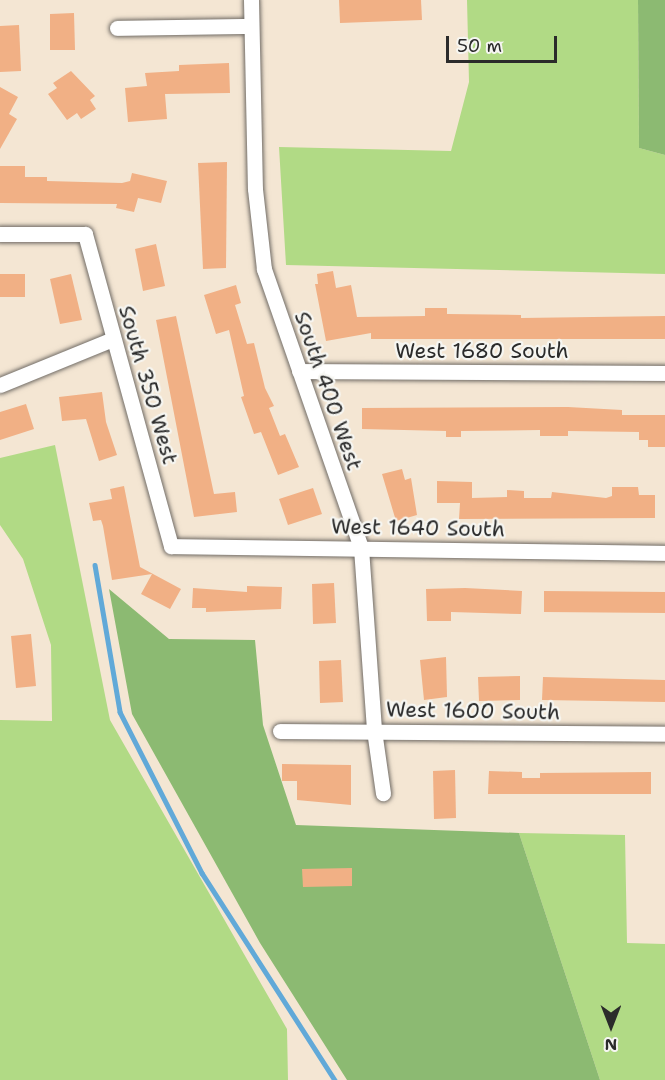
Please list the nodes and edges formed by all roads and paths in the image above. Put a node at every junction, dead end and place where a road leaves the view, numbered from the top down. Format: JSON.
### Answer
{"nodes":[{"id":1,"x":251,"y":0,"type":"edge"},
{"id":2,"x":251,"y":26,"type":"junction"},
{"id":3,"x":117,"y":28,"type":"dead end"},
{"id":4,"x":0,"y":234,"type":"edge"},
{"id":5,"x":113,"y":339,"type":"junction"},
{"id":6,"x":299,"y":371,"type":"junction"},
{"id":7,"x":665,"y":373,"type":"edge"},
{"id":8,"x":0,"y":385,"type":"edge"},
{"id":9,"x":171,"y":546,"type":"joint"},
{"id":10,"x":361,"y":548,"type":"junction"},
{"id":11,"x":665,"y":553,"type":"edge"},
{"id":12,"x":374,"y":730,"type":"junction"},
{"id":13,"x":280,"y":731,"type":"dead end"},
{"id":14,"x":665,"y":734,"type":"edge"},
{"id":15,"x":383,"y":793,"type":"dead end"}],
"edges":[{"from":1,"to":2,"type":"street","name":"South 400 West"},
{"from":2,"to":3,"type":"street"},
{"from":2,"to":6,"type":"street","name":"South 400 West"},
{"from":4,"to":5,"type":"street","name":"South 350 West"},
{"from":5,"to":8,"type":"street"},
{"from":5,"to":9,"type":"street","name":"South 350 West"},
{"from":6,"to":7,"type":"street","name":"West 1680 South"},
{"from":6,"to":10,"type":"street","name":"South 400 West"},
{"from":9,"to":10,"type":"street","name":"West 1640 South"},
{"from":10,"to":11,"type":"street","name":"West 1640 South"},
{"from":10,"to":12,"type":"street","name":"South 400 West"},
{"from":12,"to":13,"type":"street","name":"West 1600 South"},
{"from":12,"to":14,"type":"street","name":"West 1600 South"},
{"from":12,"to":15,"type":"street","name":"South 400 West"}]}
